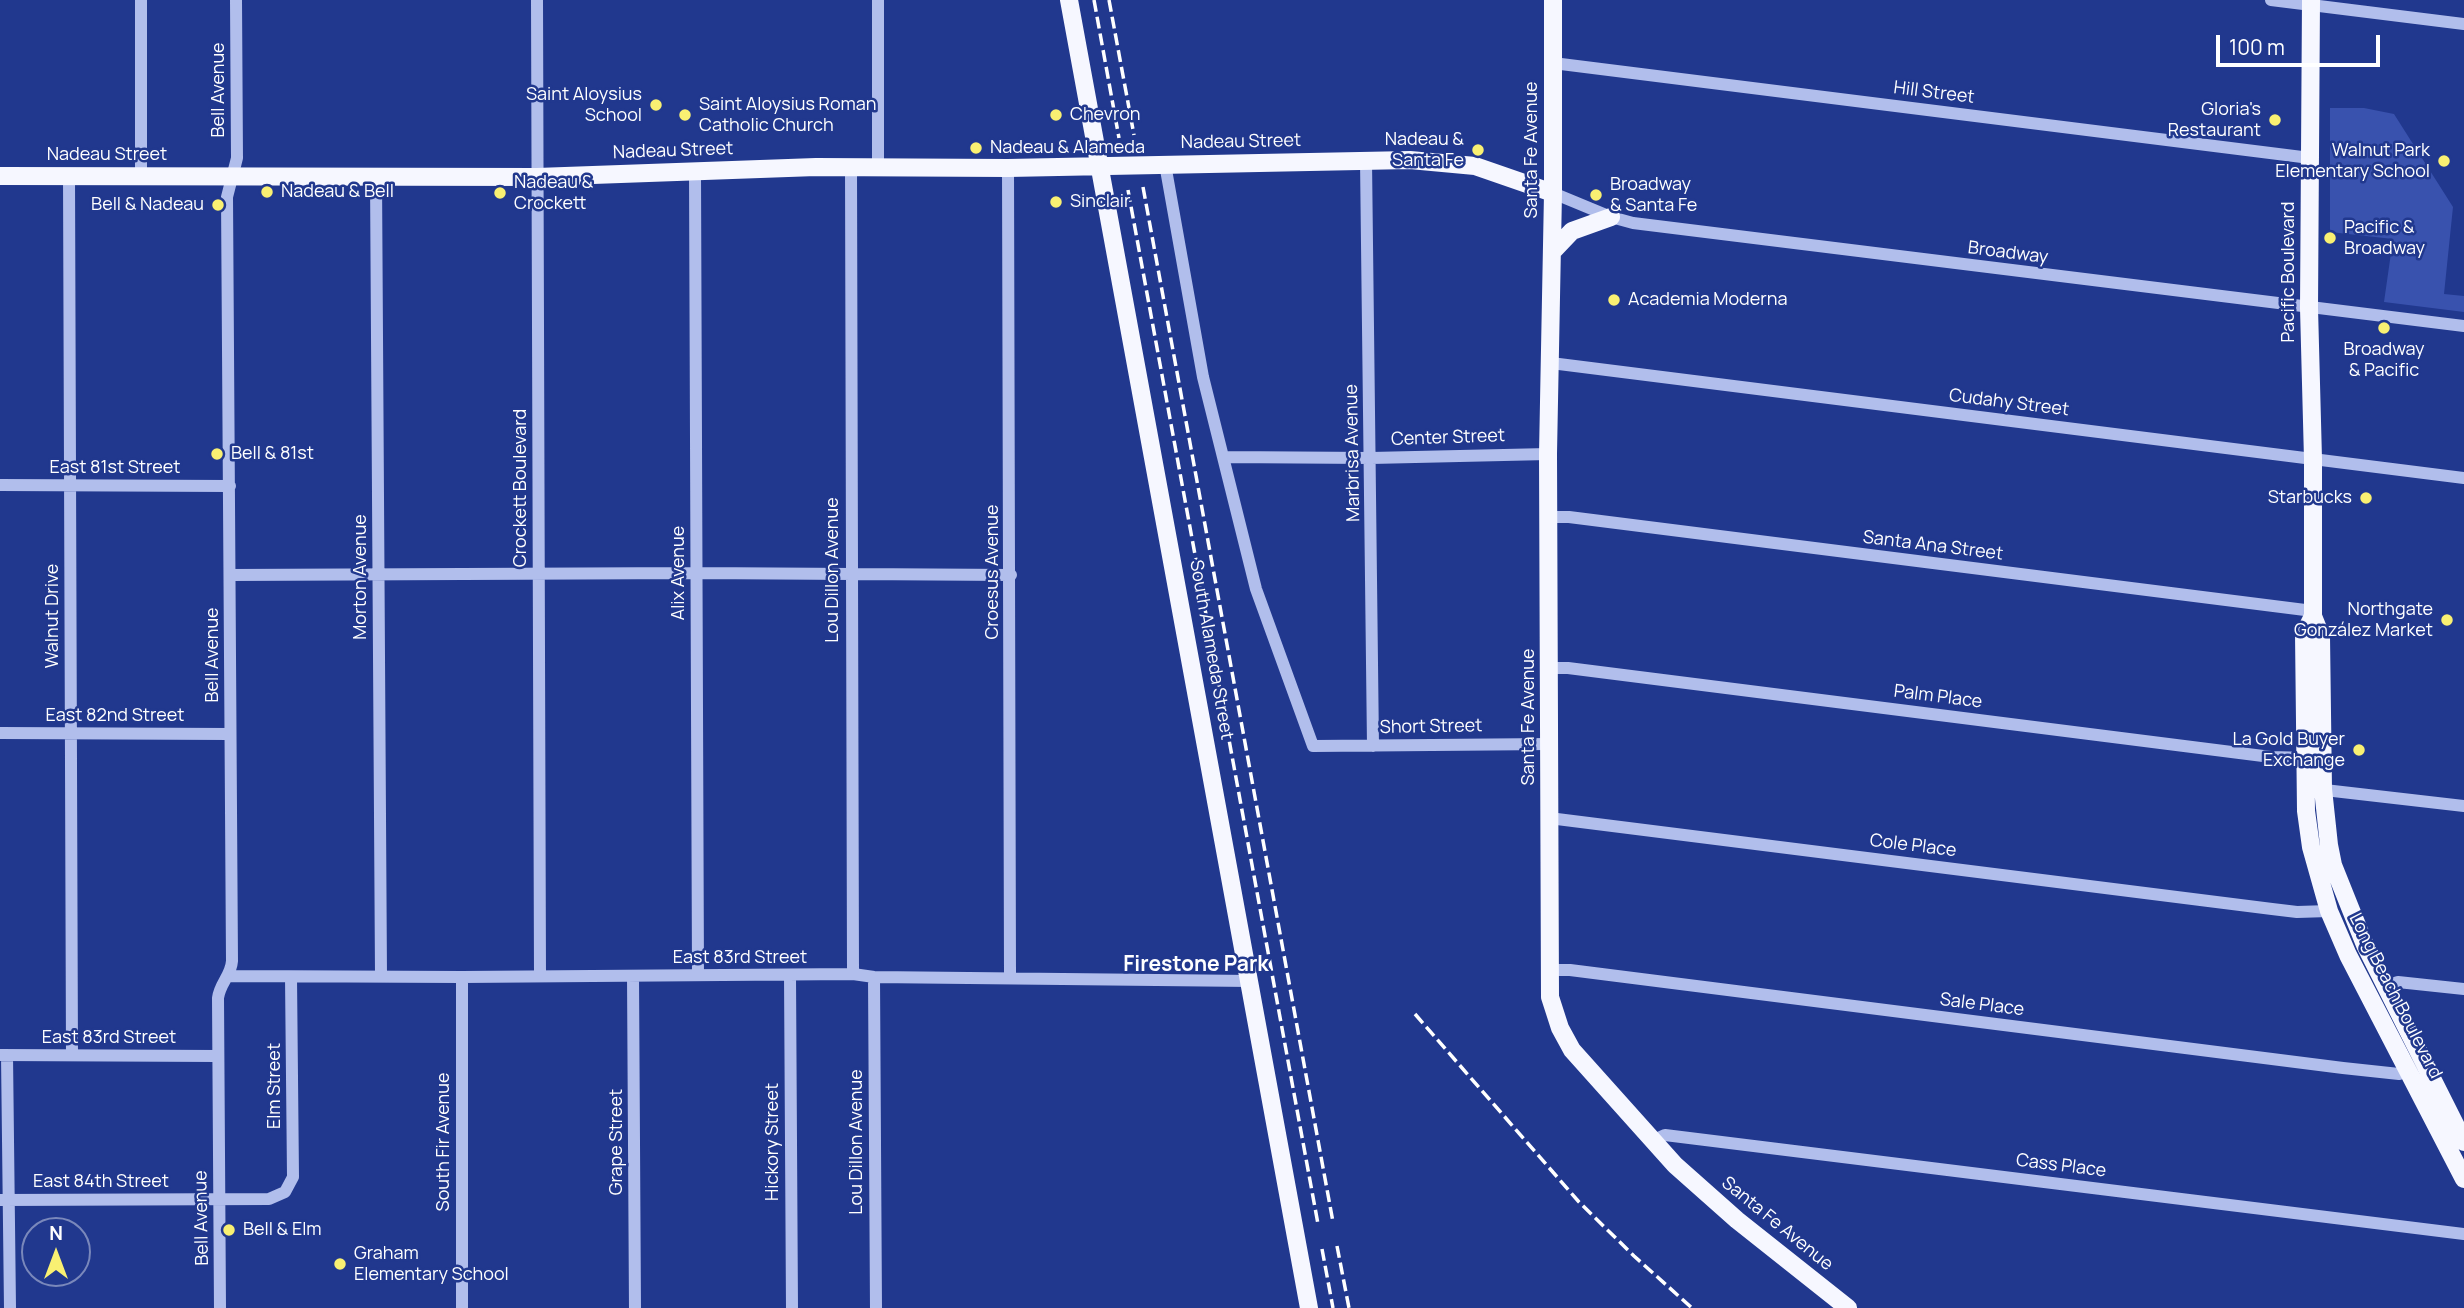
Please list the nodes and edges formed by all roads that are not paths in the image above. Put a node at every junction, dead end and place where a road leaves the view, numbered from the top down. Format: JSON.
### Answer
{"nodes":[{"id":1,"x":141,"y":0,"type":"edge"},
{"id":2,"x":236,"y":0,"type":"edge"},
{"id":3,"x":537,"y":0,"type":"edge"},
{"id":4,"x":878,"y":0,"type":"edge"},
{"id":5,"x":1069,"y":0,"type":"edge"},
{"id":6,"x":1553,"y":0,"type":"edge"},
{"id":7,"x":2271,"y":0,"type":"edge"},
{"id":8,"x":2311,"y":3,"type":"edge"},
{"id":9,"x":2464,"y":24,"type":"edge"},
{"id":10,"x":1553,"y":63,"type":"junction"},
{"id":11,"x":2310,"y":158,"type":"junction"},
{"id":12,"x":1366,"y":160,"type":"junction"},
{"id":13,"x":1165,"y":164,"type":"junction"},
{"id":14,"x":851,"y":166,"type":"junction"},
{"id":15,"x":878,"y":166,"type":"junction"},
{"id":16,"x":1100,"y":166,"type":"junction"},
{"id":17,"x":1008,"y":167,"type":"junction"},
{"id":18,"x":695,"y":172,"type":"junction"},
{"id":19,"x":0,"y":176,"type":"edge"},
{"id":20,"x":69,"y":176,"type":"junction"},
{"id":21,"x":141,"y":176,"type":"junction"},
{"id":22,"x":234,"y":177,"type":"junction"},
{"id":23,"x":376,"y":177,"type":"junction"},
{"id":24,"x":537,"y":177,"type":"junction"},
{"id":25,"x":1553,"y":193,"type":"junction"},
{"id":26,"x":1611,"y":217,"type":"junction"},
{"id":27,"x":1552,"y":252,"type":"junction"},
{"id":28,"x":2309,"y":307,"type":"junction"},
{"id":29,"x":2464,"y":326,"type":"edge"},
{"id":30,"x":1550,"y":363,"type":"junction"},
{"id":31,"x":1548,"y":454,"type":"junction"},
{"id":32,"x":1223,"y":457,"type":"junction"},
{"id":33,"x":1371,"y":458,"type":"junction"},
{"id":34,"x":2313,"y":459,"type":"junction"},
{"id":35,"x":2464,"y":478,"type":"edge"},
{"id":36,"x":0,"y":485,"type":"edge"},
{"id":37,"x":71,"y":485,"type":"junction"},
{"id":38,"x":230,"y":486,"type":"junction"},
{"id":39,"x":1549,"y":517,"type":"junction"},
{"id":40,"x":696,"y":573,"type":"junction"},
{"id":41,"x":539,"y":574,"type":"junction"},
{"id":42,"x":230,"y":575,"type":"junction"},
{"id":43,"x":378,"y":575,"type":"junction"},
{"id":44,"x":851,"y":575,"type":"junction"},
{"id":45,"x":1011,"y":575,"type":"junction"},
{"id":46,"x":2313,"y":614,"type":"junction"},
{"id":47,"x":1550,"y":668,"type":"junction"},
{"id":48,"x":0,"y":733,"type":"edge"},
{"id":49,"x":70,"y":733,"type":"junction"},
{"id":50,"x":230,"y":734,"type":"junction"},
{"id":51,"x":1550,"y":744,"type":"junction"},
{"id":52,"x":1373,"y":746,"type":"junction"},
{"id":53,"x":2313,"y":758,"type":"junction"},
{"id":54,"x":2314,"y":789,"type":"junction"},
{"id":55,"x":2464,"y":806,"type":"edge"},
{"id":56,"x":1549,"y":818,"type":"junction"},
{"id":57,"x":2329,"y":911,"type":"junction"},
{"id":58,"x":1550,"y":970,"type":"junction"},
{"id":59,"x":853,"y":974,"type":"junction"},
{"id":60,"x":230,"y":975,"type":"junction"},
{"id":61,"x":540,"y":975,"type":"junction"},
{"id":62,"x":698,"y":975,"type":"junction"},
{"id":63,"x":790,"y":975,"type":"junction"},
{"id":64,"x":381,"y":976,"type":"junction"},
{"id":65,"x":633,"y":976,"type":"junction"},
{"id":66,"x":292,"y":977,"type":"junction"},
{"id":67,"x":462,"y":977,"type":"junction"},
{"id":68,"x":874,"y":977,"type":"junction"},
{"id":69,"x":1010,"y":977,"type":"junction"},
{"id":70,"x":1251,"y":981,"type":"junction"},
{"id":71,"x":2385,"y":986,"type":"junction"},
{"id":72,"x":2464,"y":989,"type":"edge"},
{"id":73,"x":4,"y":1055,"type":"edge"},
{"id":74,"x":72,"y":1055,"type":"junction"},
{"id":75,"x":218,"y":1056,"type":"junction"},
{"id":76,"x":2409,"y":1071,"type":"junction"},
{"id":77,"x":1654,"y":1140,"type":"junction"},
{"id":78,"x":2464,"y":1142,"type":"edge"},
{"id":79,"x":2460,"y":1161,"type":"edge"},
{"id":80,"x":2464,"y":1179,"type":"edge"},
{"id":81,"x":285,"y":1192,"type":"joint"},
{"id":82,"x":5,"y":1200,"type":"edge"},
{"id":83,"x":220,"y":1200,"type":"junction"},
{"id":84,"x":2464,"y":1234,"type":"edge"},
{"id":85,"x":10,"y":1308,"type":"edge"},
{"id":86,"x":220,"y":1308,"type":"edge"},
{"id":87,"x":462,"y":1308,"type":"edge"},
{"id":88,"x":635,"y":1308,"type":"edge"},
{"id":89,"x":792,"y":1308,"type":"edge"},
{"id":90,"x":876,"y":1308,"type":"edge"},
{"id":91,"x":1309,"y":1308,"type":"edge"},
{"id":92,"x":1848,"y":1308,"type":"edge"}],
"edges":[{"from":1,"to":21,"type":"street"},
{"from":2,"to":22,"type":"street","name":"Bell Avenue"},
{"from":3,"to":24,"type":"street","name":"Crockett Boulevard"},
{"from":4,"to":15,"type":"street"},
{"from":5,"to":16,"type":"main road","name":"South Alameda Street"},
{"from":6,"to":10,"type":"main road","name":"Santa Fe Avenue"},
{"from":7,"to":8,"type":"street"},
{"from":8,"to":9,"type":"street"},
{"from":8,"to":11,"type":"main road","name":"Pacific Boulevard"},
{"from":10,"to":11,"type":"street","name":"Hill Street"},
{"from":10,"to":25,"type":"main road","name":"Santa Fe Avenue"},
{"from":11,"to":28,"type":"main road","name":"Pacific Boulevard"},
{"from":12,"to":13,"type":"main road","name":"Nadeau Street"},
{"from":12,"to":25,"type":"main road","name":"Nadeau Street"},
{"from":12,"to":33,"type":"street","name":"Marbrisa Avenue"},
{"from":13,"to":16,"type":"main road","name":"Nadeau Street"},
{"from":13,"to":32,"type":"street"},
{"from":14,"to":15,"type":"main road","name":"Nadeau Street"},
{"from":14,"to":18,"type":"main road","name":"Nadeau Street"},
{"from":14,"to":44,"type":"street","name":"Lou Dillon Avenue"},
{"from":15,"to":17,"type":"main road","name":"Nadeau Street"},
{"from":16,"to":17,"type":"main road","name":"Nadeau Street"},
{"from":16,"to":70,"type":"main road","name":"South Alameda Street"},
{"from":17,"to":45,"type":"street","name":"Croesus Avenue"},
{"from":18,"to":24,"type":"main road","name":"Nadeau Street"},
{"from":18,"to":40,"type":"street","name":"Alix Avenue"},
{"from":19,"to":20,"type":"main road","name":"Nadeau Street"},
{"from":20,"to":21,"type":"main road","name":"Nadeau Street"},
{"from":20,"to":37,"type":"street","name":"Walnut Drive"},
{"from":21,"to":22,"type":"main road","name":"Nadeau Street"},
{"from":22,"to":23,"type":"main road","name":"Nadeau Street"},
{"from":22,"to":38,"type":"street","name":"Bell Avenue"},
{"from":23,"to":24,"type":"main road","name":"Nadeau Street"},
{"from":23,"to":43,"type":"street","name":"Morton Avenue"},
{"from":24,"to":41,"type":"street","name":"Crockett Boulevard"},
{"from":25,"to":26,"type":"street","name":"Broadway"},
{"from":25,"to":27,"type":"main road","name":"Santa Fe Avenue"},
{"from":26,"to":27,"type":"main road"},
{"from":26,"to":28,"type":"street","name":"Broadway"},
{"from":27,"to":30,"type":"main road","name":"Santa Fe Avenue"},
{"from":28,"to":29,"type":"street","name":"Broadway"},
{"from":28,"to":34,"type":"main road","name":"Pacific Boulevard"},
{"from":30,"to":31,"type":"main road","name":"Santa Fe Avenue"},
{"from":30,"to":34,"type":"street","name":"Cudahy Street"},
{"from":31,"to":33,"type":"street","name":"Center Street"},
{"from":31,"to":39,"type":"main road","name":"Santa Fe Avenue"},
{"from":32,"to":33,"type":"street","name":"Center Street"},
{"from":32,"to":52,"type":"street","name":"Short Street"},
{"from":33,"to":52,"type":"street","name":"Marbrisa Avenue"},
{"from":34,"to":35,"type":"street","name":"Cudahy Street"},
{"from":34,"to":46,"type":"main road","name":"Long Beach Boulevard"},
{"from":36,"to":37,"type":"street","name":"East 81st Street"},
{"from":37,"to":38,"type":"street","name":"East 81st Street"},
{"from":37,"to":49,"type":"street","name":"Walnut Drive"},
{"from":38,"to":42,"type":"street","name":"Bell Avenue"},
{"from":39,"to":46,"type":"street","name":"Santa Ana Street"},
{"from":39,"to":47,"type":"main road","name":"Santa Fe Avenue"},
{"from":40,"to":41,"type":"street"},
{"from":40,"to":44,"type":"street"},
{"from":40,"to":62,"type":"street","name":"Alix Avenue"},
{"from":41,"to":43,"type":"street"},
{"from":41,"to":61,"type":"street","name":"Crockett Boulevard"},
{"from":42,"to":43,"type":"street"},
{"from":42,"to":50,"type":"street","name":"Bell Avenue"},
{"from":43,"to":64,"type":"street","name":"Morton Avenue"},
{"from":44,"to":45,"type":"street"},
{"from":44,"to":59,"type":"street","name":"Lou Dillon Avenue"},
{"from":45,"to":69,"type":"street","name":"Croesus Avenue"},
{"from":46,"to":53,"type":"main road","name":"Long Beach Boulevard"},
{"from":47,"to":51,"type":"main road","name":"Santa Fe Avenue"},
{"from":47,"to":53,"type":"street","name":"Palm Place"},
{"from":48,"to":49,"type":"street","name":"East 82nd Street"},
{"from":49,"to":50,"type":"street","name":"East 82nd Street"},
{"from":49,"to":74,"type":"street","name":"Walnut Drive"},
{"from":50,"to":60,"type":"street","name":"Bell Avenue"},
{"from":51,"to":52,"type":"street","name":"Short Street"},
{"from":51,"to":56,"type":"main road","name":"Santa Fe Avenue"},
{"from":53,"to":54,"type":"main road","name":"Long Beach Boulevard"},
{"from":54,"to":55,"type":"street"},
{"from":54,"to":57,"type":"main road","name":"Long Beach Boulevard"},
{"from":54,"to":71,"type":"main road","name":"Long Beach Boulevard"},
{"from":56,"to":57,"type":"street","name":"Cole Place"},
{"from":56,"to":58,"type":"main road","name":"Santa Fe Avenue"},
{"from":57,"to":76,"type":"main road","name":"Long Beach Boulevard"},
{"from":58,"to":76,"type":"street","name":"Sale Place"},
{"from":58,"to":77,"type":"main road","name":"Santa Fe Avenue"},
{"from":59,"to":63,"type":"street","name":"East 83rd Street"},
{"from":59,"to":68,"type":"street","name":"East 83rd Street"},
{"from":60,"to":66,"type":"street","name":"East 83rd Street"},
{"from":60,"to":75,"type":"street","name":"Bell Avenue"},
{"from":61,"to":65,"type":"street","name":"East 83rd Street"},
{"from":61,"to":67,"type":"street","name":"East 83rd Street"},
{"from":62,"to":63,"type":"street","name":"East 83rd Street"},
{"from":62,"to":65,"type":"street","name":"East 83rd Street"},
{"from":63,"to":89,"type":"street","name":"Hickory Street"},
{"from":64,"to":66,"type":"street","name":"East 83rd Street"},
{"from":64,"to":67,"type":"street","name":"East 83rd Street"},
{"from":65,"to":88,"type":"street","name":"Grape Street"},
{"from":66,"to":81,"type":"street","name":"Elm Street"},
{"from":67,"to":87,"type":"street","name":"South Fir Avenue"},
{"from":68,"to":69,"type":"street","name":"East 83rd Street"},
{"from":68,"to":90,"type":"street","name":"Lou Dillon Avenue"},
{"from":69,"to":70,"type":"street","name":"East 83rd Street"},
{"from":70,"to":91,"type":"main road","name":"South Alameda Street"},
{"from":71,"to":72,"type":"street"},
{"from":71,"to":78,"type":"main road","name":"Long Beach Boulevard"},
{"from":73,"to":74,"type":"street","name":"East 83rd Street"},
{"from":73,"to":82,"type":"street"},
{"from":74,"to":75,"type":"street","name":"East 83rd Street"},
{"from":75,"to":83,"type":"street","name":"Bell Avenue"},
{"from":76,"to":79,"type":"main road","name":"Long Beach Boulevard"},
{"from":77,"to":84,"type":"street","name":"Cass Place"},
{"from":77,"to":92,"type":"main road","name":"Santa Fe Avenue"},
{"from":79,"to":80,"type":"main road","name":"Long Beach Boulevard"},
{"from":81,"to":83,"type":"street","name":"East 84th Street"},
{"from":82,"to":83,"type":"street","name":"East 84th Street"},
{"from":82,"to":85,"type":"street"},
{"from":83,"to":86,"type":"street","name":"Bell Avenue"}]}
